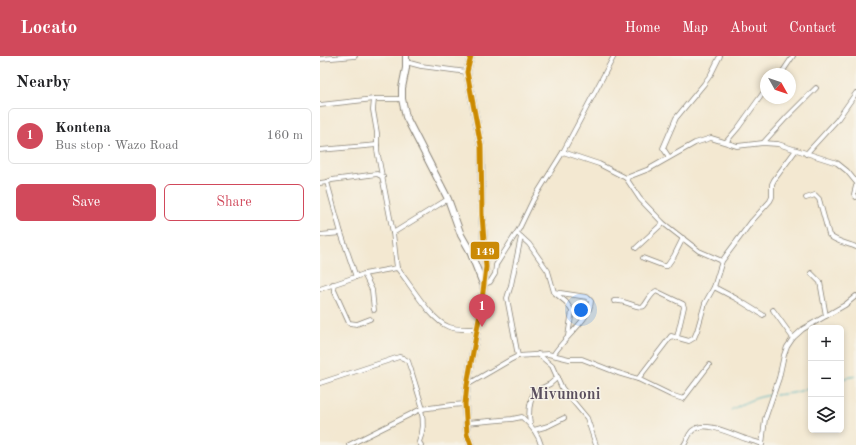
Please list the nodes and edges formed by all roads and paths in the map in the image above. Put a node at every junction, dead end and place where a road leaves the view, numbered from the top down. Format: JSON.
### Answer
{"nodes":[{"id":1,"x":355,"y":56,"type":"edge"},
{"id":2,"x":471,"y":56,"type":"edge"},
{"id":3,"x":614,"y":56,"type":"edge"},
{"id":4,"x":720,"y":56,"type":"edge"},
{"id":5,"x":793,"y":56,"type":"edge"},
{"id":6,"x":320,"y":59,"type":"edge"},
{"id":7,"x":406,"y":59,"type":"edge"},
{"id":8,"x":785,"y":68,"type":"edge"},
{"id":9,"x":467,"y":72,"type":"junction"},
{"id":10,"x":816,"y":88,"type":"dead end"},
{"id":11,"x":856,"y":93,"type":"edge"},
{"id":12,"x":760,"y":97,"type":"edge"},
{"id":13,"x":374,"y":99,"type":"junction"},
{"id":14,"x":402,"y":99,"type":"junction"},
{"id":15,"x":320,"y":105,"type":"edge"},
{"id":16,"x":726,"y":142,"type":"junction"},
{"id":17,"x":763,"y":143,"type":"junction"},
{"id":18,"x":377,"y":145,"type":"junction"},
{"id":19,"x":320,"y":150,"type":"edge"},
{"id":20,"x":796,"y":150,"type":"junction"},
{"id":21,"x":563,"y":152,"type":"junction"},
{"id":22,"x":806,"y":154,"type":"junction"},
{"id":23,"x":669,"y":157,"type":"junction"},
{"id":24,"x":383,"y":177,"type":"junction"},
{"id":25,"x":626,"y":178,"type":"junction"},
{"id":26,"x":327,"y":182,"type":"junction"},
{"id":27,"x":856,"y":182,"type":"edge"},
{"id":28,"x":320,"y":183,"type":"edge"},
{"id":29,"x":856,"y":186,"type":"edge"},
{"id":30,"x":856,"y":197,"type":"edge"},
{"id":31,"x":806,"y":198,"type":"dead end"},
{"id":32,"x":448,"y":199,"type":"junction"},
{"id":33,"x":663,"y":223,"type":"junction"},
{"id":34,"x":341,"y":233,"type":"junction"},
{"id":35,"x":393,"y":233,"type":"junction"},
{"id":36,"x":517,"y":233,"type":"junction"},
{"id":37,"x":320,"y":235,"type":"edge"},
{"id":38,"x":521,"y":237,"type":"junction"},
{"id":39,"x":683,"y":238,"type":"junction"},
{"id":40,"x":856,"y":247,"type":"edge"},
{"id":41,"x":636,"y":248,"type":"dead end"},
{"id":42,"x":643,"y":258,"type":"dead end"},
{"id":43,"x":722,"y":261,"type":"junction"},
{"id":44,"x":397,"y":268,"type":"junction"},
{"id":45,"x":811,"y":272,"type":"dead end"},
{"id":46,"x":364,"y":274,"type":"junction"},
{"id":47,"x":356,"y":277,"type":"junction"},
{"id":48,"x":333,"y":284,"type":"junction"},
{"id":49,"x":483,"y":285,"type":"junction"},
{"id":50,"x":714,"y":287,"type":"junction"},
{"id":51,"x":320,"y":289,"type":"edge"},
{"id":52,"x":555,"y":293,"type":"junction"},
{"id":53,"x":856,"y":296,"type":"edge"},
{"id":54,"x":614,"y":300,"type":"dead end"},
{"id":55,"x":374,"y":310,"type":"dead end"},
{"id":56,"x":773,"y":310,"type":"dead end"},
{"id":57,"x":763,"y":315,"type":"dead end"},
{"id":58,"x":826,"y":316,"type":"junction"},
{"id":59,"x":370,"y":319,"type":"dead end"},
{"id":60,"x":477,"y":329,"type":"junction"},
{"id":61,"x":568,"y":336,"type":"junction"},
{"id":62,"x":677,"y":337,"type":"junction"},
{"id":63,"x":793,"y":338,"type":"junction"},
{"id":64,"x":538,"y":354,"type":"junction"},
{"id":65,"x":554,"y":354,"type":"junction"},
{"id":66,"x":518,"y":356,"type":"junction"},
{"id":67,"x":709,"y":365,"type":"dead end"},
{"id":68,"x":558,"y":378,"type":"junction"},
{"id":69,"x":638,"y":379,"type":"junction"},
{"id":70,"x":320,"y":383,"type":"edge"},
{"id":71,"x":467,"y":385,"type":"junction"},
{"id":72,"x":465,"y":404,"type":"junction"},
{"id":73,"x":422,"y":409,"type":"junction"},
{"id":74,"x":564,"y":418,"type":"dead end"},
{"id":75,"x":466,"y":423,"type":"junction"},
{"id":76,"x":530,"y":424,"type":"junction"},
{"id":77,"x":534,"y":430,"type":"junction"},
{"id":78,"x":762,"y":444,"type":"edge"},
{"id":79,"x":349,"y":445,"type":"edge"},
{"id":80,"x":421,"y":445,"type":"edge"},
{"id":81,"x":471,"y":445,"type":"edge"},
{"id":82,"x":541,"y":445,"type":"edge"},
{"id":83,"x":596,"y":445,"type":"edge"},
{"id":84,"x":684,"y":445,"type":"edge"}],
"edges":[{"from":1,"to":6,"type":"street"},
{"from":2,"to":9,"type":"main road"},
{"from":3,"to":21,"type":"street"},
{"from":4,"to":23,"type":"street"},
{"from":5,"to":8,"type":"street"},
{"from":7,"to":9,"type":"street"},
{"from":7,"to":14,"type":"main road"},
{"from":9,"to":49,"type":"main road"},
{"from":10,"to":17,"type":"street"},
{"from":11,"to":22,"type":"street"},
{"from":12,"to":16,"type":"street"},
{"from":13,"to":14,"type":"street"},
{"from":13,"to":15,"type":"street"},
{"from":13,"to":18,"type":"street"},
{"from":14,"to":32,"type":"main road"},
{"from":16,"to":17,"type":"street"},
{"from":16,"to":23,"type":"street"},
{"from":17,"to":20,"type":"street"},
{"from":18,"to":19,"type":"street"},
{"from":18,"to":24,"type":"street"},
{"from":20,"to":22,"type":"street"},
{"from":20,"to":43,"type":"street"},
{"from":21,"to":25,"type":"street"},
{"from":21,"to":36,"type":"street"},
{"from":22,"to":27,"type":"street"},
{"from":23,"to":25,"type":"street"},
{"from":24,"to":26,"type":"street"},
{"from":24,"to":35,"type":"street"},
{"from":25,"to":33,"type":"street"},
{"from":26,"to":28,"type":"street"},
{"from":26,"to":34,"type":"street"},
{"from":29,"to":30,"type":"street"},
{"from":31,"to":40,"type":"street"},
{"from":32,"to":35,"type":"street"},
{"from":32,"to":49,"type":"main road"},
{"from":33,"to":39,"type":"street"},
{"from":33,"to":41,"type":"street"},
{"from":34,"to":37,"type":"street"},
{"from":34,"to":47,"type":"street"},
{"from":35,"to":44,"type":"street"},
{"from":36,"to":38,"type":"street"},
{"from":36,"to":49,"type":"street"},
{"from":38,"to":52,"type":"street"},
{"from":38,"to":66,"type":"street"},
{"from":39,"to":42,"type":"street"},
{"from":39,"to":43,"type":"street"},
{"from":43,"to":50,"type":"street"},
{"from":44,"to":46,"type":"street"},
{"from":44,"to":60,"type":"street"},
{"from":45,"to":58,"type":"street"},
{"from":46,"to":47,"type":"street"},
{"from":46,"to":55,"type":"street"},
{"from":47,"to":48,"type":"street"},
{"from":48,"to":51,"type":"street"},
{"from":48,"to":59,"type":"street"},
{"from":49,"to":60,"type":"main road"},
{"from":50,"to":57,"type":"street"},
{"from":50,"to":62,"type":"street"},
{"from":52,"to":61,"type":"street"},
{"from":52,"to":61,"type":"street"},
{"from":53,"to":58,"type":"street"},
{"from":54,"to":62,"type":"street"},
{"from":56,"to":63,"type":"street"},
{"from":58,"to":63,"type":"street"},
{"from":60,"to":71,"type":"main road"},
{"from":61,"to":65,"type":"street"},
{"from":62,"to":69,"type":"street"},
{"from":63,"to":78,"type":"street"},
{"from":64,"to":65,"type":"street"},
{"from":64,"to":66,"type":"street"},
{"from":64,"to":68,"type":"street"},
{"from":65,"to":69,"type":"street"},
{"from":66,"to":71,"type":"street"},
{"from":67,"to":69,"type":"street"},
{"from":68,"to":76,"type":"street"},
{"from":68,"to":83,"type":"street"},
{"from":70,"to":73,"type":"street"},
{"from":71,"to":72,"type":"main road"},
{"from":72,"to":73,"type":"street"},
{"from":72,"to":75,"type":"main road"},
{"from":73,"to":79,"type":"street"},
{"from":73,"to":80,"type":"street"},
{"from":74,"to":77,"type":"street"},
{"from":75,"to":76,"type":"street"},
{"from":75,"to":81,"type":"main road"},
{"from":76,"to":77,"type":"street"},
{"from":77,"to":82,"type":"street"},
{"from":78,"to":84,"type":"street"}]}
